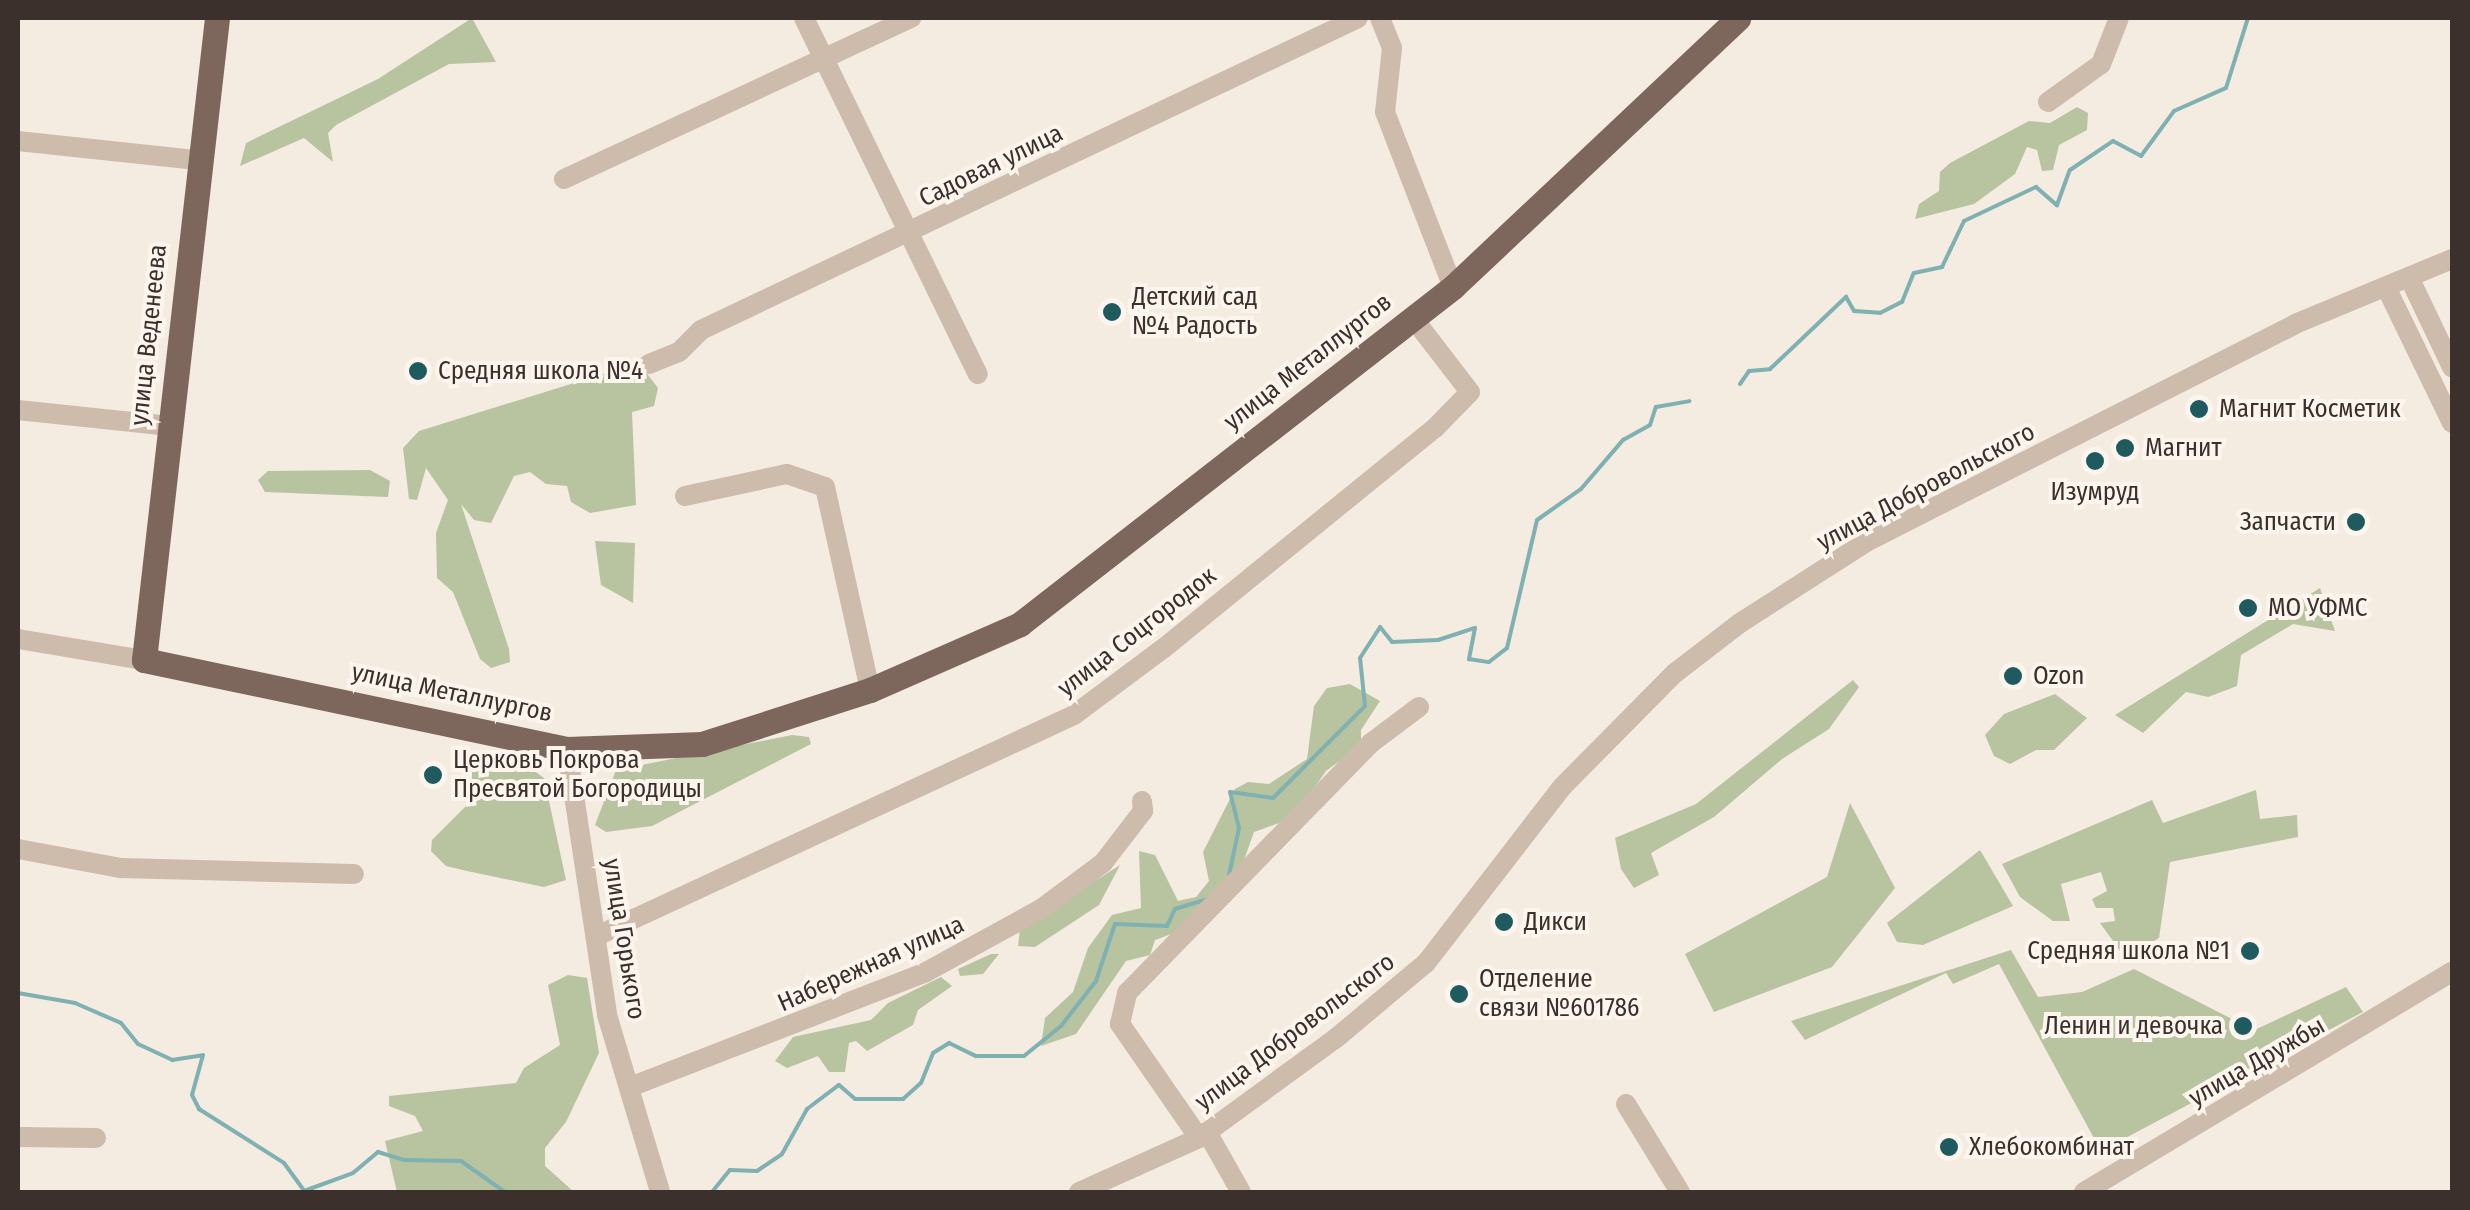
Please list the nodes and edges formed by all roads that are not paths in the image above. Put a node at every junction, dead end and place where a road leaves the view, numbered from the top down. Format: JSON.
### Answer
{"nodes":[{"id":1,"x":218,"y":18,"type":"edge"},
{"id":2,"x":804,"y":18,"type":"edge"},
{"id":3,"x":911,"y":18,"type":"edge"},
{"id":4,"x":1358,"y":18,"type":"edge"},
{"id":5,"x":1380,"y":18,"type":"edge"},
{"id":6,"x":1738,"y":18,"type":"edge"},
{"id":7,"x":2118,"y":18,"type":"edge"},
{"id":8,"x":825,"y":58,"type":"junction"},
{"id":9,"x":2048,"y":102,"type":"dead end"},
{"id":10,"x":18,"y":141,"type":"edge"},
{"id":11,"x":197,"y":160,"type":"junction"},
{"id":12,"x":564,"y":179,"type":"dead end"},
{"id":13,"x":910,"y":233,"type":"junction"},
{"id":14,"x":2452,"y":259,"type":"edge"},
{"id":15,"x":2409,"y":277,"type":"junction"},
{"id":16,"x":1453,"y":287,"type":"junction"},
{"id":17,"x":2386,"y":287,"type":"junction"},
{"id":18,"x":1414,"y":318,"type":"junction"},
{"id":19,"x":649,"y":364,"type":"dead end"},
{"id":20,"x":2452,"y":367,"type":"edge"},
{"id":21,"x":978,"y":374,"type":"dead end"},
{"id":22,"x":18,"y":410,"type":"edge"},
{"id":23,"x":2452,"y":423,"type":"edge"},
{"id":24,"x":170,"y":426,"type":"junction"},
{"id":25,"x":686,"y":496,"type":"dead end"},
{"id":26,"x":18,"y":639,"type":"edge"},
{"id":27,"x":144,"y":660,"type":"junction"},
{"id":28,"x":870,"y":690,"type":"junction"},
{"id":29,"x":1419,"y":707,"type":"dead end"},
{"id":30,"x":566,"y":749,"type":"junction"},
{"id":31,"x":1142,"y":801,"type":"dead end"},
{"id":32,"x":18,"y":849,"type":"edge"},
{"id":33,"x":354,"y":874,"type":"dead end"},
{"id":34,"x":599,"y":935,"type":"junction"},
{"id":35,"x":2452,"y":972,"type":"edge"},
{"id":36,"x":630,"y":1087,"type":"junction"},
{"id":37,"x":1626,"y":1104,"type":"dead end"},
{"id":38,"x":1203,"y":1135,"type":"junction"},
{"id":39,"x":18,"y":1137,"type":"edge"},
{"id":40,"x":96,"y":1138,"type":"dead end"},
{"id":41,"x":2108,"y":1186,"type":"edge"},
{"id":42,"x":660,"y":1192,"type":"edge"},
{"id":43,"x":1079,"y":1192,"type":"edge"},
{"id":44,"x":1240,"y":1192,"type":"edge"},
{"id":45,"x":1680,"y":1192,"type":"edge"},
{"id":46,"x":2084,"y":1192,"type":"edge"}],
"edges":[{"from":1,"to":11,"type":"main road","name":"улица Веденеева"},
{"from":2,"to":8,"type":"street"},
{"from":3,"to":8,"type":"street"},
{"from":4,"to":13,"type":"street","name":"Садовая улица"},
{"from":5,"to":16,"type":"street"},
{"from":6,"to":16,"type":"main road","name":"улица Металлургов"},
{"from":7,"to":9,"type":"street"},
{"from":8,"to":12,"type":"street"},
{"from":8,"to":13,"type":"street"},
{"from":10,"to":11,"type":"street"},
{"from":11,"to":24,"type":"main road","name":"улица Веденеева"},
{"from":13,"to":19,"type":"street","name":"Садовая улица"},
{"from":13,"to":21,"type":"street"},
{"from":14,"to":15,"type":"street","name":"улица Добровольского"},
{"from":15,"to":17,"type":"street","name":"улица Добровольского"},
{"from":15,"to":20,"type":"street"},
{"from":16,"to":18,"type":"main road","name":"улица Металлургов"},
{"from":17,"to":23,"type":"street"},
{"from":17,"to":38,"type":"street","name":"улица Добровольского"},
{"from":18,"to":28,"type":"main road","name":"улица Металлургов"},
{"from":18,"to":34,"type":"street","name":"улица Соцгородок"},
{"from":22,"to":24,"type":"street"},
{"from":24,"to":27,"type":"main road","name":"улица Веденеева"},
{"from":25,"to":28,"type":"street"},
{"from":26,"to":27,"type":"street","name":"улица Металлургов"},
{"from":27,"to":30,"type":"main road","name":"улица Металлургов"},
{"from":28,"to":30,"type":"main road","name":"улица Металлургов"},
{"from":29,"to":38,"type":"street"},
{"from":30,"to":34,"type":"street","name":"улица Горького"},
{"from":31,"to":36,"type":"street","name":"Набережная улица"},
{"from":32,"to":33,"type":"street"},
{"from":34,"to":36,"type":"street","name":"улица Горького"},
{"from":35,"to":41,"type":"street","name":"улица Дружбы"},
{"from":36,"to":42,"type":"street","name":"улица Горького"},
{"from":37,"to":45,"type":"street"},
{"from":38,"to":43,"type":"street","name":"улица Добровольского"},
{"from":38,"to":44,"type":"street"},
{"from":39,"to":40,"type":"street"},
{"from":41,"to":46,"type":"street","name":"улица Дружбы"}]}
